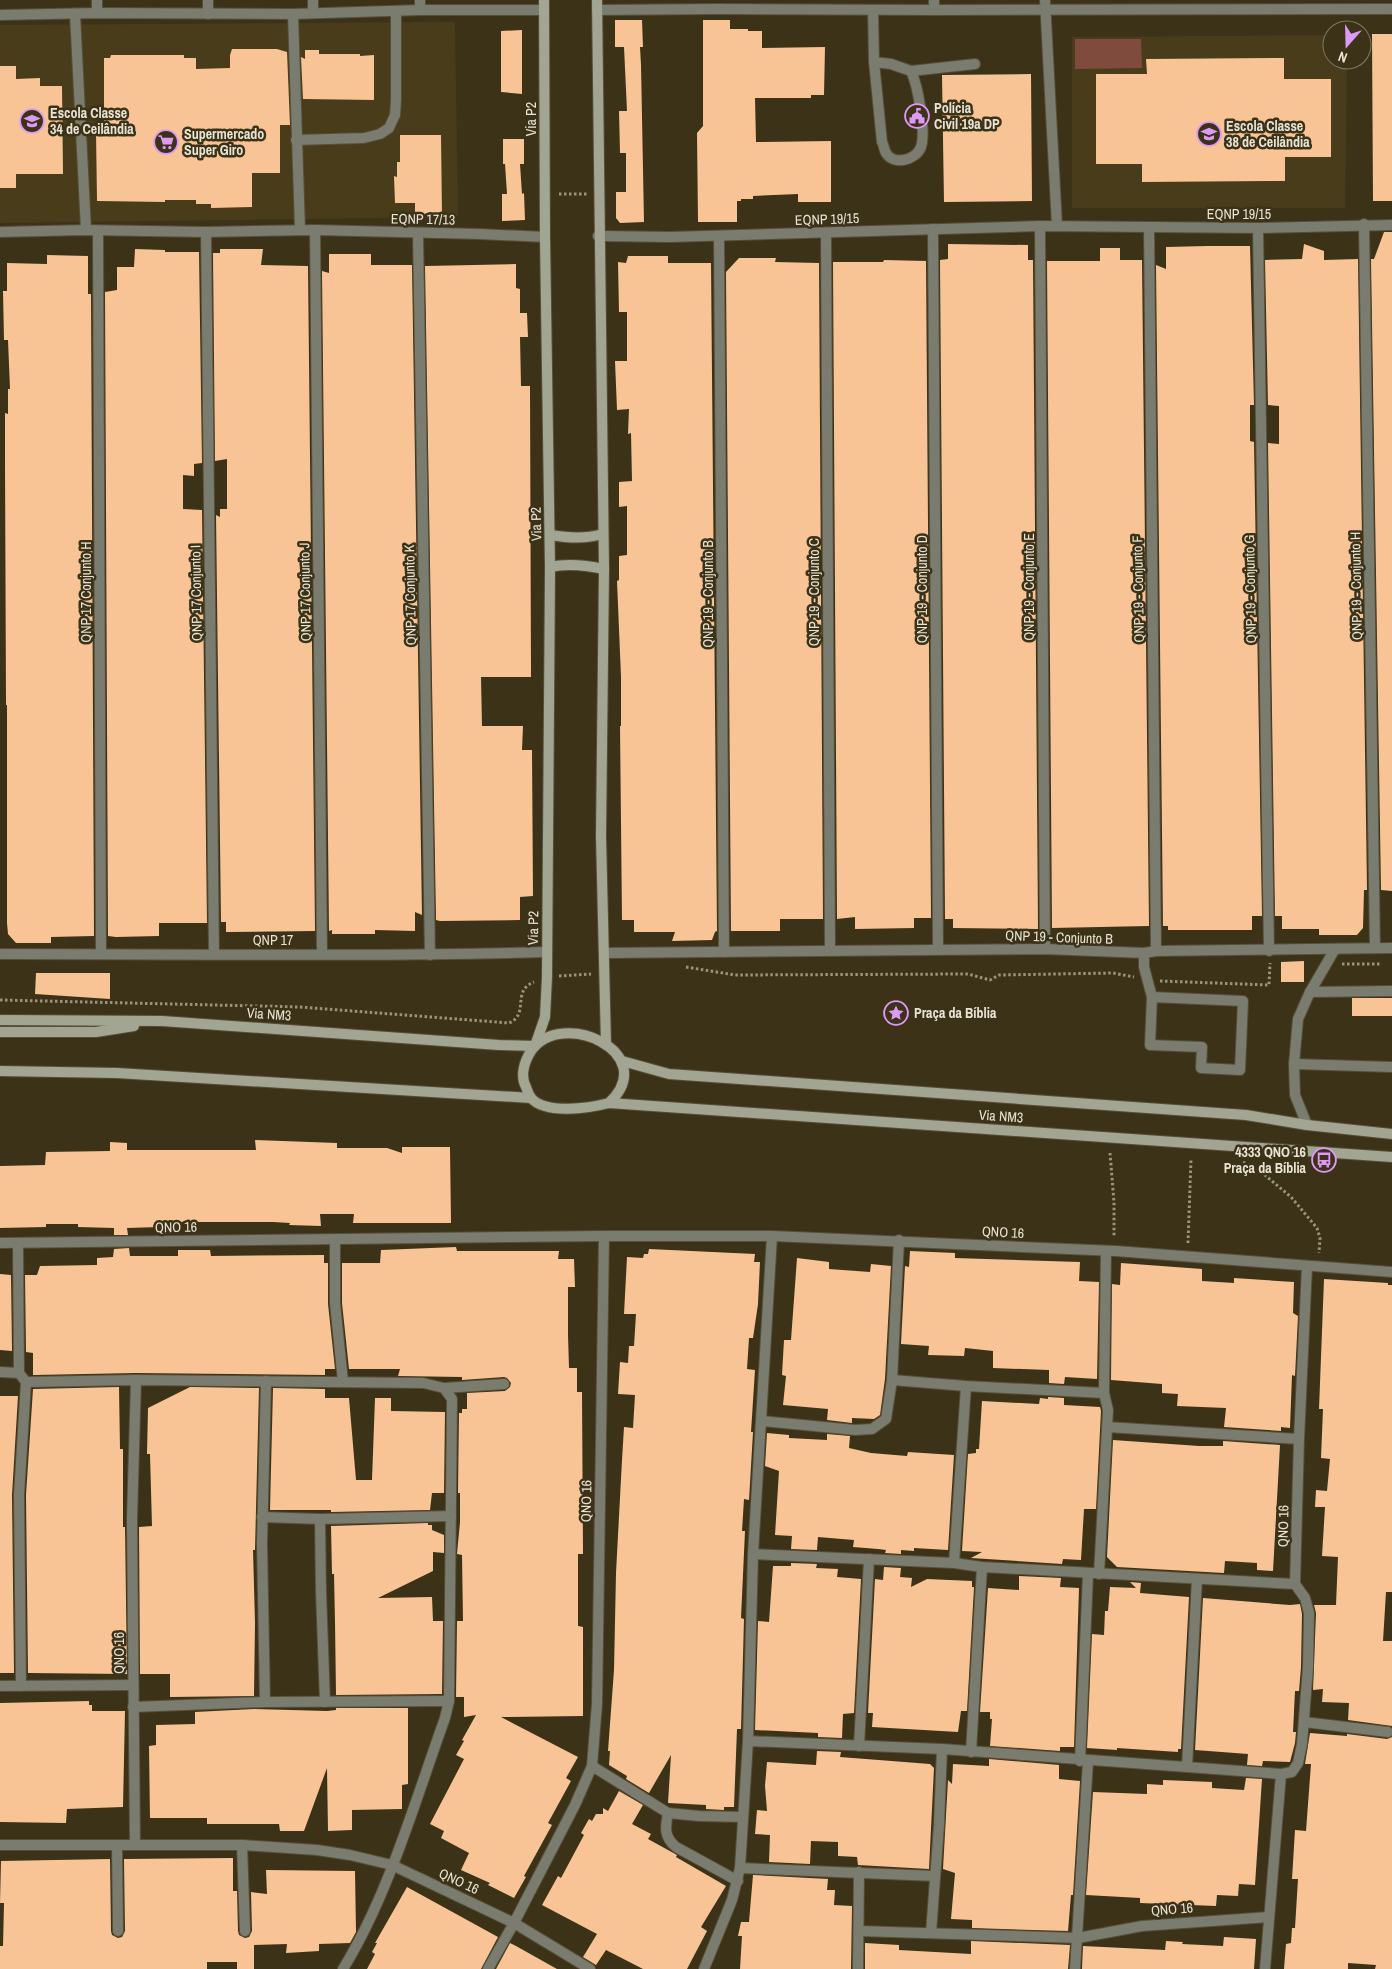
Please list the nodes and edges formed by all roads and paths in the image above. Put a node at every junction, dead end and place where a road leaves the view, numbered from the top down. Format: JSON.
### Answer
{"nodes":[{"id":1,"x":97,"y":0,"type":"edge"},
{"id":2,"x":208,"y":0,"type":"edge"},
{"id":3,"x":313,"y":0,"type":"edge"},
{"id":4,"x":716,"y":4,"type":"edge"},
{"id":5,"x":1149,"y":4,"type":"edge"},
{"id":6,"x":420,"y":5,"type":"edge"},
{"id":7,"x":544,"y":5,"type":"edge"},
{"id":8,"x":597,"y":5,"type":"edge"},
{"id":9,"x":825,"y":5,"type":"edge"},
{"id":10,"x":934,"y":5,"type":"edge"},
{"id":11,"x":1045,"y":5,"type":"edge"},
{"id":12,"x":1257,"y":5,"type":"edge"},
{"id":13,"x":1367,"y":5,"type":"edge"},
{"id":14,"x":1392,"y":9,"type":"edge"},
{"id":15,"x":873,"y":10,"type":"junction"},
{"id":16,"x":313,"y":12,"type":"junction"},
{"id":17,"x":396,"y":12,"type":"junction"},
{"id":18,"x":97,"y":13,"type":"junction"},
{"id":19,"x":75,"y":14,"type":"junction"},
{"id":20,"x":208,"y":14,"type":"junction"},
{"id":21,"x":293,"y":14,"type":"junction"},
{"id":22,"x":0,"y":15,"type":"edge"},
{"id":23,"x":874,"y":62,"type":"junction"},
{"id":24,"x":975,"y":64,"type":"dead end"},
{"id":25,"x":911,"y":71,"type":"junction"},
{"id":26,"x":296,"y":140,"type":"junction"},
{"id":27,"x":545,"y":194,"type":"junction"},
{"id":28,"x":598,"y":194,"type":"junction"},
{"id":29,"x":1364,"y":224,"type":"junction"},
{"id":30,"x":1392,"y":224,"type":"edge"},
{"id":31,"x":1040,"y":226,"type":"junction"},
{"id":32,"x":1056,"y":226,"type":"junction"},
{"id":33,"x":1149,"y":227,"type":"junction"},
{"id":34,"x":1258,"y":228,"type":"junction"},
{"id":35,"x":933,"y":229,"type":"junction"},
{"id":36,"x":86,"y":230,"type":"junction"},
{"id":37,"x":98,"y":230,"type":"junction"},
{"id":38,"x":300,"y":230,"type":"junction"},
{"id":39,"x":315,"y":230,"type":"junction"},
{"id":40,"x":0,"y":232,"type":"edge"},
{"id":41,"x":206,"y":232,"type":"junction"},
{"id":42,"x":418,"y":233,"type":"junction"},
{"id":43,"x":826,"y":233,"type":"junction"},
{"id":44,"x":598,"y":236,"type":"junction"},
{"id":45,"x":719,"y":236,"type":"junction"},
{"id":46,"x":545,"y":237,"type":"junction"},
{"id":47,"x":603,"y":534,"type":"junction"},
{"id":48,"x":550,"y":535,"type":"junction"},
{"id":49,"x":550,"y":567,"type":"junction"},
{"id":50,"x":604,"y":569,"type":"junction"},
{"id":51,"x":1375,"y":948,"type":"junction"},
{"id":52,"x":1392,"y":948,"type":"edge"},
{"id":53,"x":938,"y":949,"type":"junction"},
{"id":54,"x":1045,"y":949,"type":"junction"},
{"id":55,"x":1335,"y":949,"type":"junction"},
{"id":56,"x":830,"y":950,"type":"junction"},
{"id":57,"x":1269,"y":950,"type":"junction"},
{"id":58,"x":1156,"y":951,"type":"junction"},
{"id":59,"x":546,"y":952,"type":"junction"},
{"id":60,"x":724,"y":952,"type":"junction"},
{"id":61,"x":604,"y":953,"type":"junction"},
{"id":62,"x":1144,"y":953,"type":"junction"},
{"id":63,"x":0,"y":954,"type":"edge"},
{"id":64,"x":101,"y":954,"type":"junction"},
{"id":65,"x":214,"y":954,"type":"junction"},
{"id":66,"x":322,"y":954,"type":"junction"},
{"id":67,"x":430,"y":955,"type":"junction"},
{"id":68,"x":1279,"y":961,"type":"dead end"},
{"id":69,"x":1327,"y":964,"type":"junction"},
{"id":70,"x":1382,"y":964,"type":"dead end"},
{"id":71,"x":678,"y":966,"type":"dead end"},
{"id":72,"x":604,"y":973,"type":"junction"},
{"id":73,"x":547,"y":977,"type":"junction"},
{"id":74,"x":1147,"y":980,"type":"junction"},
{"id":75,"x":1392,"y":991,"type":"edge"},
{"id":76,"x":1310,"y":992,"type":"junction"},
{"id":77,"x":1152,"y":998,"type":"junction"},
{"id":78,"x":0,"y":1000,"type":"edge"},
{"id":79,"x":0,"y":1020,"type":"edge"},
{"id":80,"x":162,"y":1021,"type":"junction"},
{"id":81,"x":0,"y":1032,"type":"edge"},
{"id":82,"x":606,"y":1044,"type":"junction"},
{"id":83,"x":535,"y":1046,"type":"junction"},
{"id":84,"x":622,"y":1061,"type":"junction"},
{"id":85,"x":1294,"y":1064,"type":"junction"},
{"id":86,"x":1392,"y":1067,"type":"edge"},
{"id":87,"x":0,"y":1071,"type":"edge"},
{"id":88,"x":531,"y":1098,"type":"junction"},
{"id":89,"x":609,"y":1103,"type":"junction"},
{"id":90,"x":1307,"y":1125,"type":"junction"},
{"id":91,"x":1392,"y":1134,"type":"edge"},
{"id":92,"x":1110,"y":1153,"type":"dead end"},
{"id":93,"x":1392,"y":1157,"type":"edge"},
{"id":94,"x":1191,"y":1159,"type":"dead end"},
{"id":95,"x":1243,"y":1162,"type":"dead end"},
{"id":96,"x":604,"y":1236,"type":"junction"},
{"id":97,"x":772,"y":1236,"type":"junction"},
{"id":98,"x":335,"y":1240,"type":"junction"},
{"id":99,"x":899,"y":1240,"type":"junction"},
{"id":100,"x":0,"y":1243,"type":"edge"},
{"id":101,"x":18,"y":1243,"type":"junction"},
{"id":102,"x":1111,"y":1251,"type":"junction"},
{"id":103,"x":1188,"y":1257,"type":"junction"},
{"id":104,"x":1307,"y":1266,"type":"junction"},
{"id":105,"x":1319,"y":1267,"type":"junction"},
{"id":106,"x":1392,"y":1272,"type":"edge"},
{"id":107,"x":0,"y":1372,"type":"edge"},
{"id":108,"x":19,"y":1372,"type":"junction"},
{"id":109,"x":136,"y":1380,"type":"junction"},
{"id":110,"x":892,"y":1380,"type":"junction"},
{"id":111,"x":266,"y":1381,"type":"junction"},
{"id":112,"x":26,"y":1382,"type":"junction"},
{"id":113,"x":342,"y":1382,"type":"junction"},
{"id":114,"x":504,"y":1384,"type":"dead end"},
{"id":115,"x":966,"y":1386,"type":"junction"},
{"id":116,"x":444,"y":1388,"type":"junction"},
{"id":117,"x":1104,"y":1393,"type":"junction"},
{"id":118,"x":761,"y":1421,"type":"junction"},
{"id":119,"x":1108,"y":1427,"type":"junction"},
{"id":120,"x":1299,"y":1439,"type":"junction"},
{"id":121,"x":451,"y":1516,"type":"junction"},
{"id":122,"x":262,"y":1517,"type":"junction"},
{"id":123,"x":320,"y":1519,"type":"junction"},
{"id":124,"x":754,"y":1554,"type":"junction"},
{"id":125,"x":869,"y":1560,"type":"junction"},
{"id":126,"x":954,"y":1563,"type":"junction"},
{"id":127,"x":982,"y":1567,"type":"junction"},
{"id":128,"x":1088,"y":1574,"type":"junction"},
{"id":129,"x":1099,"y":1574,"type":"junction"},
{"id":130,"x":1197,"y":1579,"type":"junction"},
{"id":131,"x":1295,"y":1584,"type":"junction"},
{"id":132,"x":133,"y":1685,"type":"junction"},
{"id":133,"x":0,"y":1686,"type":"edge"},
{"id":134,"x":21,"y":1686,"type":"junction"},
{"id":135,"x":449,"y":1701,"type":"junction"},
{"id":136,"x":265,"y":1702,"type":"junction"},
{"id":137,"x":325,"y":1702,"type":"junction"},
{"id":138,"x":133,"y":1707,"type":"junction"},
{"id":139,"x":1304,"y":1722,"type":"junction"},
{"id":140,"x":1388,"y":1732,"type":"dead end"},
{"id":141,"x":748,"y":1741,"type":"junction"},
{"id":142,"x":859,"y":1746,"type":"junction"},
{"id":143,"x":942,"y":1749,"type":"junction"},
{"id":144,"x":971,"y":1752,"type":"junction"},
{"id":145,"x":1084,"y":1761,"type":"junction"},
{"id":146,"x":592,"y":1766,"type":"junction"},
{"id":147,"x":1187,"y":1767,"type":"junction"},
{"id":148,"x":1281,"y":1774,"type":"junction"},
{"id":149,"x":668,"y":1813,"type":"junction"},
{"id":150,"x":743,"y":1817,"type":"junction"},
{"id":151,"x":0,"y":1845,"type":"edge"},
{"id":152,"x":117,"y":1845,"type":"junction"},
{"id":153,"x":135,"y":1845,"type":"junction"},
{"id":154,"x":242,"y":1845,"type":"junction"},
{"id":155,"x":392,"y":1865,"type":"junction"},
{"id":156,"x":740,"y":1868,"type":"junction"},
{"id":157,"x":859,"y":1872,"type":"junction"},
{"id":158,"x":935,"y":1876,"type":"junction"},
{"id":159,"x":738,"y":1881,"type":"junction"},
{"id":160,"x":1269,"y":1916,"type":"junction"},
{"id":161,"x":514,"y":1923,"type":"junction"},
{"id":162,"x":118,"y":1931,"type":"dead end"},
{"id":163,"x":245,"y":1931,"type":"dead end"},
{"id":164,"x":859,"y":1931,"type":"junction"},
{"id":165,"x":931,"y":1933,"type":"junction"},
{"id":166,"x":1078,"y":1938,"type":"junction"},
{"id":167,"x":343,"y":1969,"type":"edge"},
{"id":168,"x":488,"y":1969,"type":"edge"},
{"id":169,"x":590,"y":1969,"type":"edge"},
{"id":170,"x":704,"y":1969,"type":"edge"},
{"id":171,"x":858,"y":1969,"type":"edge"},
{"id":172,"x":1076,"y":1969,"type":"edge"},
{"id":173,"x":1265,"y":1969,"type":"edge"}],
"edges":[{"from":1,"to":18,"type":"street"},
{"from":2,"to":20,"type":"street"},
{"from":3,"to":16,"type":"street"},
{"from":4,"to":8,"type":"street"},
{"from":4,"to":9,"type":"street"},
{"from":5,"to":11,"type":"street"},
{"from":5,"to":12,"type":"street"},
{"from":6,"to":7,"type":"street"},
{"from":6,"to":17,"type":"street"},
{"from":7,"to":27,"type":"main road","name":"Via P2"},
{"from":8,"to":28,"type":"main road"},
{"from":9,"to":15,"type":"street"},
{"from":10,"to":11,"type":"street"},
{"from":10,"to":15,"type":"street"},
{"from":11,"to":32,"type":"street"},
{"from":12,"to":13,"type":"street"},
{"from":13,"to":14,"type":"street"},
{"from":15,"to":23,"type":"street"},
{"from":16,"to":17,"type":"street"},
{"from":16,"to":21,"type":"street"},
{"from":17,"to":26,"type":"street"},
{"from":18,"to":19,"type":"street"},
{"from":18,"to":20,"type":"street"},
{"from":19,"to":22,"type":"street"},
{"from":19,"to":36,"type":"street"},
{"from":20,"to":21,"type":"street"},
{"from":21,"to":26,"type":"street"},
{"from":23,"to":25,"type":"street"},
{"from":23,"to":25,"type":"street"},
{"from":24,"to":25,"type":"street"},
{"from":26,"to":38,"type":"street"},
{"from":27,"to":28,"type":"path"},
{"from":27,"to":46,"type":"main road","name":"Via P2"},
{"from":28,"to":44,"type":"main road"},
{"from":29,"to":30,"type":"street","name":"EQNP 19/15"},
{"from":29,"to":34,"type":"street","name":"EQNP 19/15"},
{"from":29,"to":51,"type":"street","name":"QNP 19 - Conjunto H"},
{"from":31,"to":32,"type":"street","name":"EQNP 19/15"},
{"from":31,"to":35,"type":"street","name":"EQNP 19/15"},
{"from":31,"to":54,"type":"street","name":"QNP 19 - Conjunto E"},
{"from":32,"to":33,"type":"street","name":"EQNP 19/15"},
{"from":33,"to":34,"type":"street","name":"EQNP 19/15"},
{"from":33,"to":58,"type":"street","name":"QNP 19 - Conjunto F"},
{"from":34,"to":57,"type":"street","name":"QNP 19 - Conjunto G"},
{"from":35,"to":43,"type":"street","name":"EQNP 19/15"},
{"from":35,"to":53,"type":"street","name":"QNP 19 - Conjunto D"},
{"from":36,"to":37,"type":"street","name":"EQNP 17/13"},
{"from":36,"to":40,"type":"street","name":"EQNP 17/13"},
{"from":37,"to":41,"type":"street","name":"EQNP 17/13"},
{"from":37,"to":64,"type":"street","name":"QNP 17 Conjunto H"},
{"from":38,"to":39,"type":"street","name":"EQNP 17/13"},
{"from":38,"to":41,"type":"street","name":"EQNP 17/13"},
{"from":39,"to":42,"type":"street","name":"EQNP 17/13"},
{"from":39,"to":66,"type":"street","name":"QNP 17 Conjunto J"},
{"from":41,"to":65,"type":"street","name":"QNP 17 Conjunto I"},
{"from":42,"to":46,"type":"street","name":"EQNP 17/13"},
{"from":42,"to":67,"type":"street","name":"QNP 17 Conjunto K"},
{"from":43,"to":45,"type":"street","name":"EQNP 19/15"},
{"from":43,"to":56,"type":"street","name":"QNP 19 - Conjunto C"},
{"from":44,"to":45,"type":"street","name":"EQNP 19/15"},
{"from":44,"to":47,"type":"main road"},
{"from":45,"to":60,"type":"street","name":"QNP 19 - Conjunto B"},
{"from":46,"to":48,"type":"main road","name":"Via P2"},
{"from":47,"to":48,"type":"main road"},
{"from":47,"to":50,"type":"main road"},
{"from":48,"to":49,"type":"main road","name":"Via P2"},
{"from":49,"to":50,"type":"main road"},
{"from":49,"to":59,"type":"main road","name":"Via P2"},
{"from":50,"to":61,"type":"main road"},
{"from":51,"to":52,"type":"street","name":"QNP 19 - Conjunto B"},
{"from":51,"to":55,"type":"street","name":"QNP 19 - Conjunto B"},
{"from":53,"to":54,"type":"street","name":"QNP 19 - Conjunto B"},
{"from":53,"to":56,"type":"street","name":"QNP 19 - Conjunto B"},
{"from":54,"to":62,"type":"street","name":"QNP 19 - Conjunto B"},
{"from":55,"to":57,"type":"street","name":"QNP 19 - Conjunto B"},
{"from":55,"to":69,"type":"street"},
{"from":56,"to":60,"type":"street","name":"QNP 19 - Conjunto B"},
{"from":57,"to":58,"type":"street","name":"QNP 19 - Conjunto B"},
{"from":58,"to":62,"type":"street","name":"QNP 19 - Conjunto B"},
{"from":59,"to":67,"type":"street","name":"QNP 17"},
{"from":59,"to":73,"type":"main road","name":"Via P2"},
{"from":60,"to":61,"type":"street","name":"QNP 19 - Conjunto B"},
{"from":61,"to":72,"type":"main road"},
{"from":62,"to":74,"type":"street"},
{"from":63,"to":64,"type":"street","name":"QNP 17"},
{"from":64,"to":65,"type":"street","name":"QNP 17"},
{"from":65,"to":66,"type":"street","name":"QNP 17"},
{"from":66,"to":67,"type":"street","name":"QNP 17"},
{"from":68,"to":74,"type":"path"},
{"from":69,"to":70,"type":"path"},
{"from":69,"to":76,"type":"street"},
{"from":71,"to":74,"type":"path"},
{"from":72,"to":73,"type":"path"},
{"from":72,"to":82,"type":"main road"},
{"from":73,"to":78,"type":"path"},
{"from":73,"to":83,"type":"main road","name":"Via P2"},
{"from":74,"to":77,"type":"street"},
{"from":75,"to":76,"type":"street"},
{"from":76,"to":85,"type":"street"},
{"from":77,"to":77,"type":"street"},
{"from":79,"to":80,"type":"main road","name":"Via NM3"},
{"from":80,"to":81,"type":"main road"},
{"from":80,"to":83,"type":"main road","name":"Via NM3"},
{"from":82,"to":83,"type":"main road"},
{"from":82,"to":84,"type":"main road"},
{"from":83,"to":88,"type":"main road"},
{"from":84,"to":89,"type":"main road"},
{"from":84,"to":90,"type":"main road","name":"Via NM3"},
{"from":85,"to":86,"type":"street"},
{"from":85,"to":90,"type":"street"},
{"from":87,"to":88,"type":"main road"},
{"from":88,"to":89,"type":"main road"},
{"from":89,"to":93,"type":"main road","name":"Via NM3"},
{"from":90,"to":91,"type":"main road","name":"Via NM3"},
{"from":92,"to":102,"type":"path"},
{"from":94,"to":103,"type":"path"},
{"from":95,"to":105,"type":"path"},
{"from":96,"to":97,"type":"street","name":"QNO 16"},
{"from":96,"to":98,"type":"street","name":"QNO 16"},
{"from":96,"to":146,"type":"street","name":"QNO 16"},
{"from":97,"to":99,"type":"street","name":"QNO 16"},
{"from":97,"to":118,"type":"street"},
{"from":98,"to":101,"type":"street","name":"QNO 16"},
{"from":98,"to":113,"type":"street"},
{"from":99,"to":102,"type":"street","name":"QNO 16"},
{"from":99,"to":110,"type":"street"},
{"from":100,"to":101,"type":"street","name":"QNO 16"},
{"from":101,"to":108,"type":"street"},
{"from":102,"to":103,"type":"street","name":"QNO 16"},
{"from":102,"to":117,"type":"street"},
{"from":103,"to":104,"type":"street","name":"QNO 16"},
{"from":104,"to":105,"type":"street","name":"QNO 16"},
{"from":104,"to":120,"type":"street","name":"QNO 16"},
{"from":105,"to":106,"type":"street","name":"QNO 16"},
{"from":107,"to":108,"type":"street"},
{"from":108,"to":112,"type":"street"},
{"from":109,"to":111,"type":"street"},
{"from":109,"to":112,"type":"street"},
{"from":109,"to":132,"type":"street","name":"QNO 16"},
{"from":110,"to":115,"type":"street"},
{"from":110,"to":118,"type":"street"},
{"from":111,"to":113,"type":"street"},
{"from":111,"to":122,"type":"street"},
{"from":112,"to":134,"type":"street"},
{"from":113,"to":116,"type":"street"},
{"from":114,"to":116,"type":"street"},
{"from":115,"to":117,"type":"street"},
{"from":115,"to":126,"type":"street"},
{"from":116,"to":121,"type":"street"},
{"from":117,"to":119,"type":"street"},
{"from":118,"to":124,"type":"street"},
{"from":119,"to":120,"type":"street"},
{"from":119,"to":129,"type":"street"},
{"from":120,"to":131,"type":"street","name":"QNO 16"},
{"from":121,"to":123,"type":"street"},
{"from":121,"to":135,"type":"street"},
{"from":122,"to":123,"type":"street"},
{"from":122,"to":136,"type":"street"},
{"from":123,"to":137,"type":"street"},
{"from":124,"to":125,"type":"street"},
{"from":124,"to":141,"type":"street"},
{"from":125,"to":126,"type":"street"},
{"from":125,"to":142,"type":"street"},
{"from":126,"to":127,"type":"street"},
{"from":127,"to":128,"type":"street"},
{"from":127,"to":144,"type":"street"},
{"from":128,"to":129,"type":"street"},
{"from":128,"to":145,"type":"street"},
{"from":129,"to":130,"type":"street"},
{"from":130,"to":131,"type":"street"},
{"from":130,"to":147,"type":"street"},
{"from":131,"to":139,"type":"street"},
{"from":132,"to":134,"type":"street","name":"QNO 16"},
{"from":132,"to":138,"type":"street","name":"QNO 16"},
{"from":133,"to":134,"type":"street","name":"QNO 16"},
{"from":135,"to":137,"type":"street"},
{"from":135,"to":155,"type":"street"},
{"from":136,"to":137,"type":"street"},
{"from":136,"to":138,"type":"street"},
{"from":138,"to":153,"type":"street","name":"QNO 16"},
{"from":139,"to":140,"type":"street"},
{"from":139,"to":148,"type":"street"},
{"from":141,"to":142,"type":"street"},
{"from":141,"to":150,"type":"street"},
{"from":142,"to":143,"type":"street"},
{"from":143,"to":144,"type":"street"},
{"from":143,"to":158,"type":"street"},
{"from":144,"to":145,"type":"street"},
{"from":145,"to":147,"type":"street"},
{"from":145,"to":166,"type":"street"},
{"from":146,"to":149,"type":"street"},
{"from":146,"to":161,"type":"street","name":"QNO 16"},
{"from":147,"to":148,"type":"street"},
{"from":148,"to":160,"type":"street"},
{"from":149,"to":150,"type":"street"},
{"from":149,"to":159,"type":"street"},
{"from":150,"to":156,"type":"street"},
{"from":151,"to":152,"type":"street","name":"QNO 16"},
{"from":152,"to":153,"type":"street","name":"QNO 16"},
{"from":152,"to":162,"type":"street"},
{"from":153,"to":154,"type":"street","name":"QNO 16"},
{"from":154,"to":155,"type":"street","name":"QNO 16"},
{"from":154,"to":163,"type":"street"},
{"from":155,"to":161,"type":"street","name":"QNO 16"},
{"from":155,"to":167,"type":"street"},
{"from":156,"to":157,"type":"street"},
{"from":156,"to":159,"type":"street"},
{"from":157,"to":158,"type":"street"},
{"from":157,"to":164,"type":"street"},
{"from":158,"to":165,"type":"street"},
{"from":159,"to":170,"type":"street"},
{"from":160,"to":166,"type":"street","name":"QNO 16"},
{"from":160,"to":173,"type":"street"},
{"from":161,"to":168,"type":"street","name":"QNO 16"},
{"from":161,"to":169,"type":"street","name":"QNO 16"},
{"from":164,"to":165,"type":"street","name":"QNO 16"},
{"from":164,"to":171,"type":"street"},
{"from":165,"to":166,"type":"street","name":"QNO 16"},
{"from":166,"to":172,"type":"street"}]}
